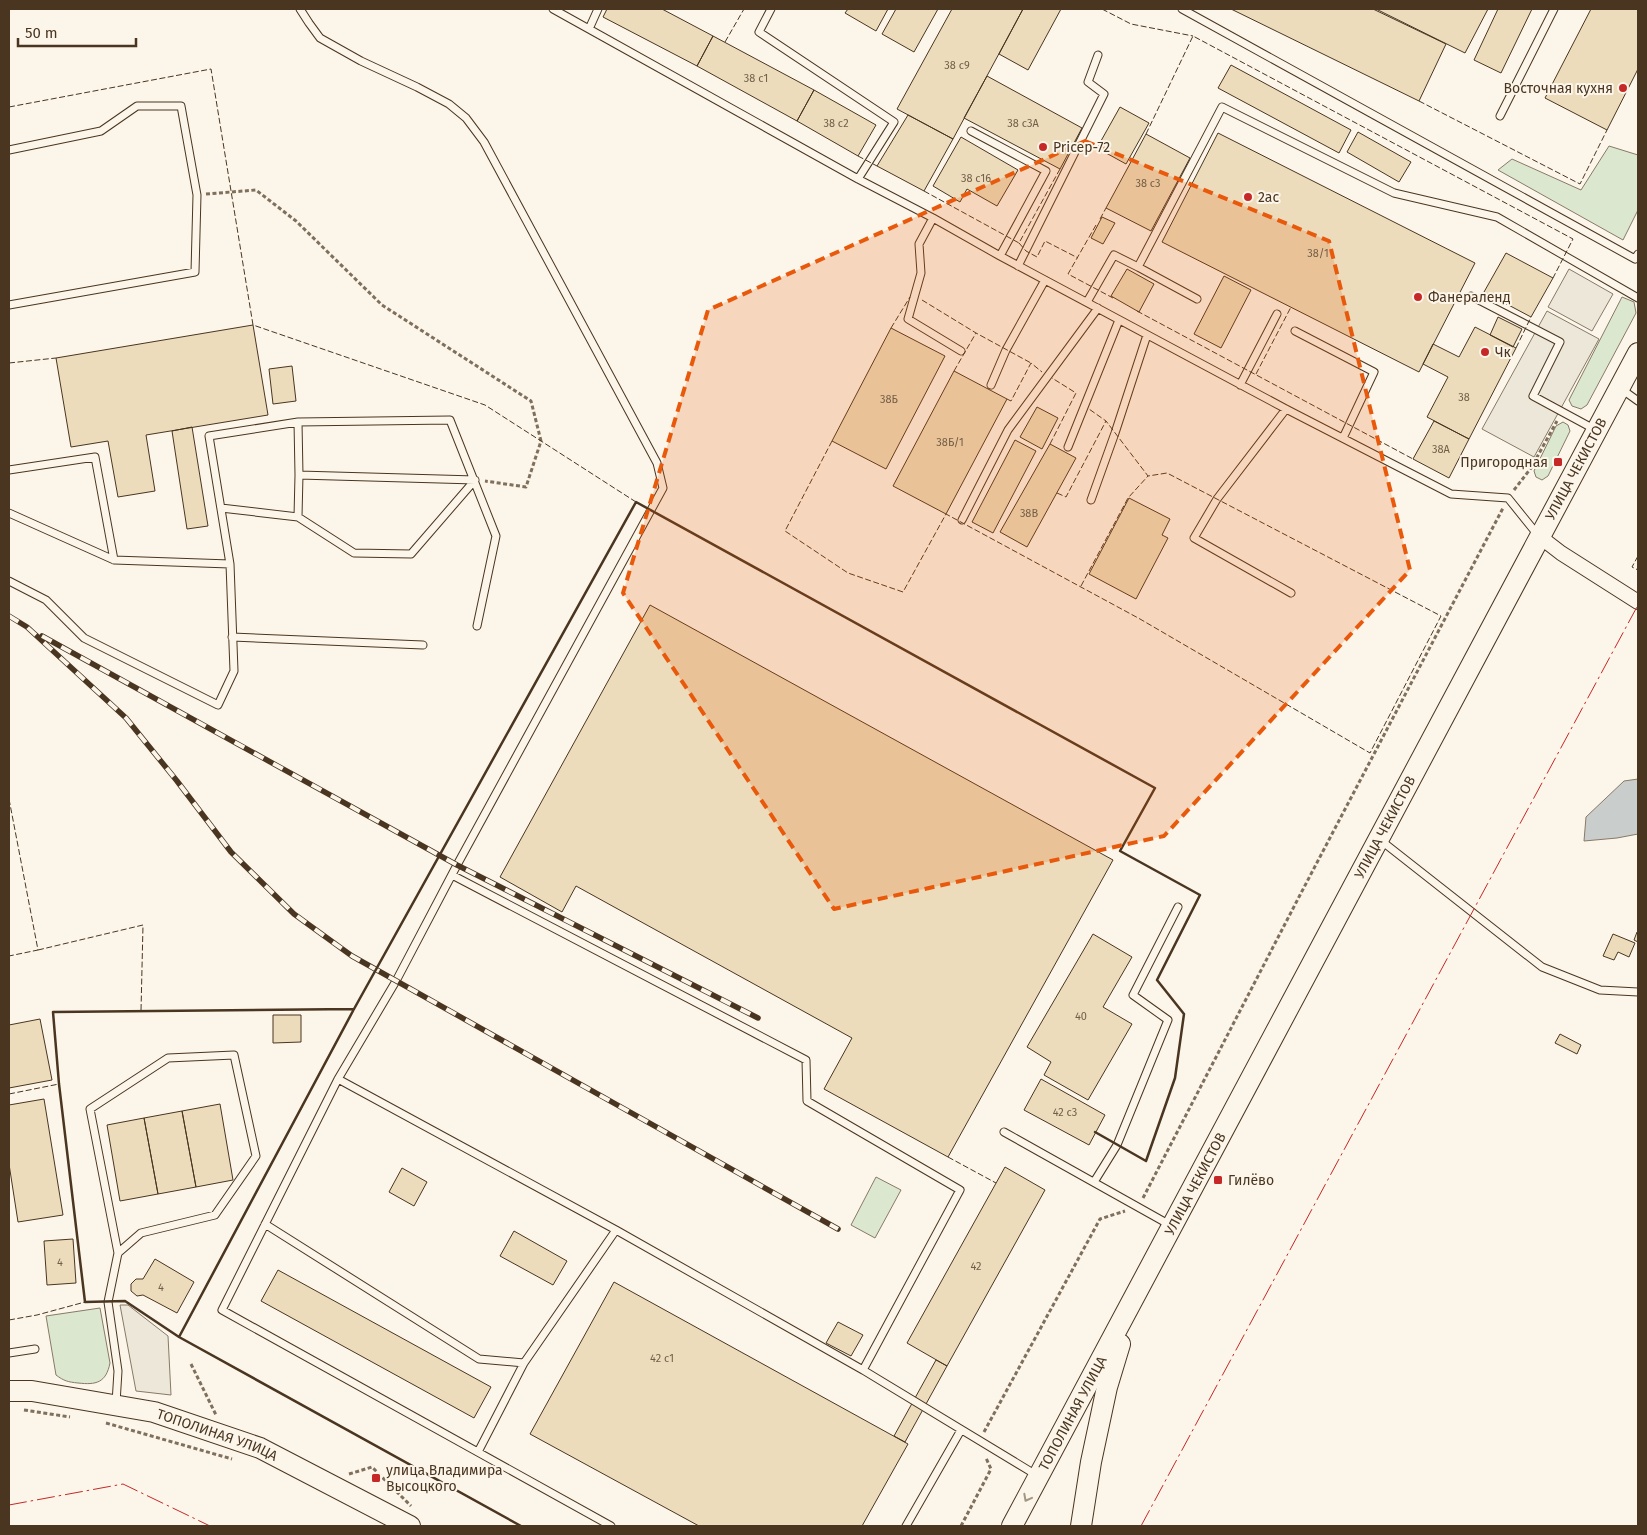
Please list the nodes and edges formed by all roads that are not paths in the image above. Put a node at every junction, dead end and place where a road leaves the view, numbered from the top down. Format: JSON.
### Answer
{"nodes":[{"id":1,"x":300,"y":9,"type":"edge"},
{"id":2,"x":553,"y":9,"type":"edge"},
{"id":3,"x":598,"y":9,"type":"edge"},
{"id":4,"x":771,"y":9,"type":"edge"},
{"id":5,"x":1182,"y":9,"type":"edge"},
{"id":6,"x":1554,"y":9,"type":"edge"},
{"id":7,"x":589,"y":30,"type":"junction"},
{"id":8,"x":1098,"y":55,"type":"dead end"},
{"id":9,"x":1500,"y":116,"type":"dead end"},
{"id":10,"x":971,"y":131,"type":"dead end"},
{"id":11,"x":9,"y":150,"type":"edge"},
{"id":12,"x":858,"y":179,"type":"junction"},
{"id":13,"x":933,"y":218,"type":"junction"},
{"id":14,"x":1638,"y":254,"type":"edge"},
{"id":15,"x":1000,"y":256,"type":"junction"},
{"id":16,"x":1018,"y":266,"type":"junction"},
{"id":17,"x":1138,"y":267,"type":"junction"},
{"id":18,"x":1045,"y":280,"type":"junction"},
{"id":19,"x":1471,"y":296,"type":"dead end"},
{"id":20,"x":1638,"y":298,"type":"edge"},
{"id":21,"x":1197,"y":299,"type":"dead end"},
{"id":22,"x":1087,"y":302,"type":"junction"},
{"id":23,"x":9,"y":305,"type":"edge"},
{"id":24,"x":1098,"y":308,"type":"junction"},
{"id":25,"x":1277,"y":314,"type":"dead end"},
{"id":26,"x":1119,"y":320,"type":"junction"},
{"id":27,"x":1295,"y":331,"type":"dead end"},
{"id":28,"x":1147,"y":335,"type":"junction"},
{"id":29,"x":961,"y":351,"type":"dead end"},
{"id":30,"x":1638,"y":353,"type":"edge"},
{"id":31,"x":991,"y":385,"type":"dead end"},
{"id":32,"x":1240,"y":385,"type":"junction"},
{"id":33,"x":1619,"y":388,"type":"junction"},
{"id":34,"x":1638,"y":400,"type":"edge"},
{"id":35,"x":1286,"y":409,"type":"junction"},
{"id":36,"x":298,"y":422,"type":"junction"},
{"id":37,"x":1596,"y":431,"type":"junction"},
{"id":38,"x":1342,"y":438,"type":"junction"},
{"id":39,"x":1068,"y":447,"type":"dead end"},
{"id":40,"x":9,"y":470,"type":"edge"},
{"id":41,"x":299,"y":475,"type":"junction"},
{"id":42,"x":474,"y":480,"type":"junction"},
{"id":43,"x":1091,"y":500,"type":"dead end"},
{"id":44,"x":221,"y":508,"type":"junction"},
{"id":45,"x":9,"y":513,"type":"edge"},
{"id":46,"x":298,"y":517,"type":"junction"},
{"id":47,"x":962,"y":520,"type":"dead end"},
{"id":48,"x":1539,"y":536,"type":"junction"},
{"id":49,"x":114,"y":560,"type":"junction"},
{"id":50,"x":230,"y":564,"type":"junction"},
{"id":51,"x":9,"y":581,"type":"edge"},
{"id":52,"x":1291,"y":593,"type":"dead end"},
{"id":53,"x":1638,"y":602,"type":"edge"},
{"id":54,"x":477,"y":626,"type":"dead end"},
{"id":55,"x":232,"y":637,"type":"junction"},
{"id":56,"x":423,"y":645,"type":"dead end"},
{"id":57,"x":1379,"y":839,"type":"junction"},
{"id":58,"x":452,"y":875,"type":"junction"},
{"id":59,"x":1178,"y":907,"type":"dead end"},
{"id":60,"x":1638,"y":992,"type":"edge"},
{"id":61,"x":338,"y":1079,"type":"junction"},
{"id":62,"x":1004,"y":1132,"type":"dead end"},
{"id":63,"x":1094,"y":1182,"type":"junction"},
{"id":64,"x":265,"y":1224,"type":"junction"},
{"id":65,"x":1173,"y":1226,"type":"junction"},
{"id":66,"x":616,"y":1230,"type":"junction"},
{"id":67,"x":118,"y":1253,"type":"junction"},
{"id":68,"x":1133,"y":1301,"type":"junction"},
{"id":69,"x":35,"y":1349,"type":"dead end"},
{"id":70,"x":9,"y":1353,"type":"edge"},
{"id":71,"x":524,"y":1363,"type":"junction"},
{"id":72,"x":862,"y":1370,"type":"junction"},
{"id":73,"x":9,"y":1391,"type":"edge"},
{"id":74,"x":116,"y":1405,"type":"junction"},
{"id":75,"x":961,"y":1430,"type":"junction"},
{"id":76,"x":478,"y":1452,"type":"junction"},
{"id":77,"x":1039,"y":1476,"type":"junction"},
{"id":78,"x":412,"y":1518,"type":"edge"},
{"id":79,"x":611,"y":1526,"type":"edge"},
{"id":80,"x":906,"y":1526,"type":"edge"},
{"id":81,"x":1012,"y":1526,"type":"edge"},
{"id":82,"x":1081,"y":1526,"type":"edge"}],
"edges":[{"from":1,"to":58,"type":"lane"},
{"from":2,"to":7,"type":"lane"},
{"from":3,"to":7,"type":"lane"},
{"from":4,"to":12,"type":"lane"},
{"from":5,"to":14,"type":"lane"},
{"from":6,"to":9,"type":"lane"},
{"from":7,"to":12,"type":"lane"},
{"from":8,"to":16,"type":"lane"},
{"from":10,"to":15,"type":"lane"},
{"from":11,"to":23,"type":"lane"},
{"from":12,"to":13,"type":"lane"},
{"from":13,"to":15,"type":"lane"},
{"from":13,"to":29,"type":"lane"},
{"from":15,"to":16,"type":"lane"},
{"from":16,"to":18,"type":"lane"},
{"from":17,"to":20,"type":"lane"},
{"from":17,"to":21,"type":"lane"},
{"from":17,"to":22,"type":"lane"},
{"from":18,"to":22,"type":"lane"},
{"from":18,"to":31,"type":"lane"},
{"from":19,"to":37,"type":"lane"},
{"from":22,"to":24,"type":"lane"},
{"from":24,"to":26,"type":"lane"},
{"from":24,"to":47,"type":"lane"},
{"from":25,"to":32,"type":"lane"},
{"from":26,"to":28,"type":"lane"},
{"from":26,"to":39,"type":"lane"},
{"from":27,"to":38,"type":"lane"},
{"from":28,"to":32,"type":"lane"},
{"from":28,"to":43,"type":"lane"},
{"from":30,"to":33,"type":"main road","name":"УЛИЦА ЧЕКИСТОВ"},
{"from":32,"to":35,"type":"lane"},
{"from":33,"to":34,"type":"lane"},
{"from":33,"to":37,"type":"main road","name":"УЛИЦА ЧЕКИСТОВ"},
{"from":35,"to":38,"type":"lane"},
{"from":35,"to":52,"type":"lane"},
{"from":36,"to":41,"type":"lane"},
{"from":36,"to":42,"type":"lane"},
{"from":36,"to":44,"type":"lane"},
{"from":37,"to":48,"type":"main road","name":"УЛИЦА ЧЕКИСТОВ"},
{"from":38,"to":48,"type":"lane"},
{"from":40,"to":49,"type":"lane"},
{"from":41,"to":42,"type":"lane"},
{"from":41,"to":46,"type":"lane"},
{"from":42,"to":46,"type":"lane"},
{"from":42,"to":54,"type":"lane"},
{"from":44,"to":46,"type":"lane"},
{"from":44,"to":50,"type":"lane"},
{"from":45,"to":49,"type":"lane"},
{"from":48,"to":53,"type":"street"},
{"from":48,"to":57,"type":"main road","name":"УЛИЦА ЧЕКИСТОВ"},
{"from":49,"to":50,"type":"lane"},
{"from":50,"to":55,"type":"lane"},
{"from":51,"to":55,"type":"lane"},
{"from":55,"to":56,"type":"lane"},
{"from":57,"to":60,"type":"lane"},
{"from":57,"to":65,"type":"main road","name":"УЛИЦА ЧЕКИСТОВ"},
{"from":58,"to":61,"type":"lane"},
{"from":58,"to":72,"type":"lane"},
{"from":59,"to":63,"type":"lane"},
{"from":61,"to":64,"type":"lane"},
{"from":61,"to":66,"type":"lane"},
{"from":62,"to":63,"type":"lane"},
{"from":63,"to":65,"type":"lane"},
{"from":64,"to":71,"type":"lane"},
{"from":64,"to":76,"type":"lane"},
{"from":65,"to":68,"type":"main road","name":"УЛИЦА ЧЕКИСТОВ"},
{"from":66,"to":71,"type":"lane"},
{"from":66,"to":72,"type":"lane"},
{"from":67,"to":67,"type":"lane"},
{"from":67,"to":74,"type":"lane"},
{"from":68,"to":77,"type":"main road","name":"ТОПОЛИНАЯ УЛИЦА"},
{"from":68,"to":82,"type":"main road"},
{"from":69,"to":70,"type":"lane"},
{"from":71,"to":76,"type":"lane"},
{"from":72,"to":75,"type":"lane"},
{"from":73,"to":74,"type":"main road","name":"ТОПОЛИНАЯ УЛИЦА"},
{"from":74,"to":78,"type":"main road","name":"ТОПОЛИНАЯ УЛИЦА"},
{"from":75,"to":77,"type":"lane"},
{"from":75,"to":80,"type":"lane"},
{"from":76,"to":79,"type":"lane"},
{"from":77,"to":81,"type":"main road","name":"ТОПОЛИНАЯ УЛИЦА","one_way":true}]}
